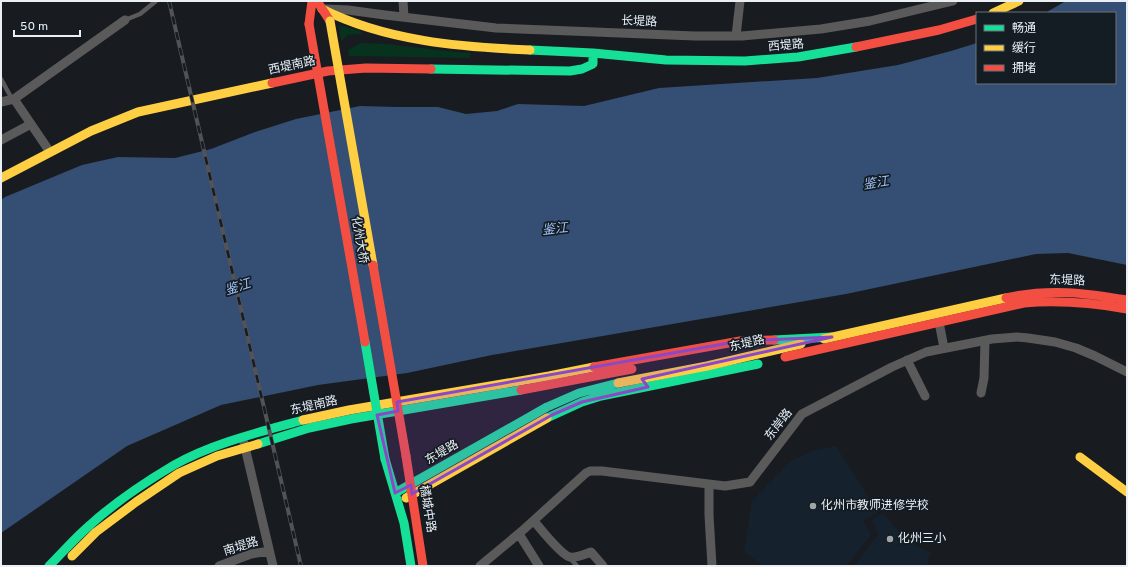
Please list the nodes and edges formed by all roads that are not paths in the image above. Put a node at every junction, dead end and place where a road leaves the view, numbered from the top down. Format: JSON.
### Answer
{"nodes":[{"id":1,"x":156,"y":1,"type":"edge"},
{"id":2,"x":312,"y":1,"type":"edge"},
{"id":3,"x":317,"y":1,"type":"edge"},
{"id":4,"x":403,"y":1,"type":"edge"},
{"id":5,"x":740,"y":1,"type":"edge"},
{"id":6,"x":953,"y":1,"type":"edge"},
{"id":7,"x":1019,"y":1,"type":"edge"},
{"id":8,"x":322,"y":9,"type":"junction"},
{"id":9,"x":995,"y":12,"type":"edge"},
{"id":10,"x":404,"y":17,"type":"junction"},
{"id":11,"x":976,"y":19,"type":"edge"},
{"id":12,"x":125,"y":20,"type":"joint"},
{"id":13,"x":736,"y":36,"type":"junction"},
{"id":14,"x":593,"y":53,"type":"junction"},
{"id":15,"x":1,"y":79,"type":"edge"},
{"id":16,"x":13,"y":99,"type":"junction"},
{"id":17,"x":1,"y":102,"type":"edge"},
{"id":18,"x":31,"y":124,"type":"junction"},
{"id":19,"x":1,"y":140,"type":"edge"},
{"id":20,"x":50,"y":152,"type":"junction"},
{"id":21,"x":1,"y":178,"type":"edge"},
{"id":22,"x":1127,"y":300,"type":"edge"},
{"id":23,"x":1127,"y":309,"type":"edge"},
{"id":24,"x":940,"y":322,"type":"junction"},
{"id":25,"x":832,"y":337,"type":"junction"},
{"id":26,"x":985,"y":340,"type":"junction"},
{"id":27,"x":944,"y":348,"type":"junction"},
{"id":28,"x":907,"y":360,"type":"junction"},
{"id":29,"x":623,"y":362,"type":"junction"},
{"id":30,"x":632,"y":369,"type":"junction"},
{"id":31,"x":1127,"y":372,"type":"edge"},
{"id":32,"x":642,"y":379,"type":"junction"},
{"id":33,"x":554,"y":384,"type":"junction"},
{"id":34,"x":648,"y":387,"type":"junction"},
{"id":35,"x":981,"y":393,"type":"dead end"},
{"id":36,"x":925,"y":396,"type":"dead end"},
{"id":37,"x":558,"y":402,"type":"junction"},
{"id":38,"x":244,"y":442,"type":"junction"},
{"id":39,"x":406,"y":456,"type":"joint"},
{"id":40,"x":1080,"y":457,"type":"dead end"},
{"id":41,"x":385,"y":459,"type":"joint"},
{"id":42,"x":710,"y":484,"type":"junction"},
{"id":43,"x":411,"y":485,"type":"junction"},
{"id":44,"x":1127,"y":492,"type":"edge"},
{"id":45,"x":412,"y":494,"type":"junction"},
{"id":46,"x":396,"y":498,"type":"junction"},
{"id":47,"x":534,"y":521,"type":"junction"},
{"id":48,"x":519,"y":534,"type":"junction"},
{"id":49,"x":269,"y":551,"type":"junction"},
{"id":50,"x":569,"y":557,"type":"junction"},
{"id":51,"x":66,"y":562,"type":"dead end"},
{"id":52,"x":49,"y":566,"type":"edge"},
{"id":53,"x":219,"y":566,"type":"edge"},
{"id":54,"x":273,"y":566,"type":"edge"},
{"id":55,"x":411,"y":566,"type":"edge"},
{"id":56,"x":423,"y":566,"type":"edge"},
{"id":57,"x":480,"y":566,"type":"edge"},
{"id":58,"x":539,"y":566,"type":"edge"},
{"id":59,"x":577,"y":566,"type":"edge"},
{"id":60,"x":603,"y":566,"type":"edge"},
{"id":61,"x":712,"y":566,"type":"edge"}],
"edges":[{"from":1,"to":12,"type":"lane"},
{"from":2,"to":41,"type":"main road","name":"化州大桥","bridge":true},
{"from":3,"to":8,"type":"main road"},
{"from":4,"to":10,"type":"street"},
{"from":5,"to":13,"type":"street"},
{"from":6,"to":13,"type":"street","name":"长堤路"},
{"from":7,"to":9,"type":"main road"},
{"from":8,"to":10,"type":"street","name":"长堤路"},
{"from":8,"to":14,"type":"main road","name":"西堤路"},
{"from":8,"to":39,"type":"main road","name":"化州大桥","bridge":true},
{"from":10,"to":13,"type":"street","name":"长堤路"},
{"from":11,"to":14,"type":"main road","name":"西堤路"},
{"from":12,"to":16,"type":"street"},
{"from":14,"to":20,"type":"main road","name":"西堤南路"},
{"from":15,"to":16,"type":"lane"},
{"from":16,"to":17,"type":"street"},
{"from":16,"to":18,"type":"street"},
{"from":18,"to":19,"type":"street"},
{"from":18,"to":20,"type":"street"},
{"from":20,"to":21,"type":"main road","name":"西堤南路"},
{"from":22,"to":25,"type":"main road","name":"东堤路"},
{"from":23,"to":24,"type":"main road","name":"东堤路"},
{"from":24,"to":27,"type":"street"},
{"from":24,"to":34,"type":"main road","name":"东堤路"},
{"from":25,"to":29,"type":"main road","name":"东堤南路"},
{"from":25,"to":32,"type":"main road","name":"东堤路"},
{"from":26,"to":27,"type":"street","name":"东岸路"},
{"from":26,"to":31,"type":"street","name":"东岸路"},
{"from":26,"to":35,"type":"street"},
{"from":27,"to":28,"type":"street","name":"东岸路"},
{"from":28,"to":36,"type":"street"},
{"from":28,"to":42,"type":"street","name":"东岸路"},
{"from":29,"to":30,"type":"main road"},
{"from":29,"to":38,"type":"main road","name":"东堤南路"},
{"from":30,"to":32,"type":"main road"},
{"from":30,"to":33,"type":"main road","name":"东堤南路"},
{"from":32,"to":34,"type":"main road"},
{"from":32,"to":37,"type":"main road","name":"东堤路"},
{"from":33,"to":37,"type":"main road"},
{"from":33,"to":38,"type":"main road","name":"东堤南路"},
{"from":34,"to":45,"type":"main road","name":"东堤路"},
{"from":37,"to":43,"type":"main road","name":"东堤路"},
{"from":38,"to":49,"type":"street"},
{"from":38,"to":51,"type":"main road","name":"东堤南路"},
{"from":38,"to":52,"type":"main road","name":"东堤南路"},
{"from":39,"to":43,"type":"main road","name":"橘城中路"},
{"from":40,"to":44,"type":"main road"},
{"from":41,"to":46,"type":"main road","name":"橘城中路"},
{"from":42,"to":47,"type":"street","name":"东岸路"},
{"from":42,"to":61,"type":"street"},
{"from":43,"to":45,"type":"main road","name":"橘城中路"},
{"from":43,"to":46,"type":"main road","name":"东堤路"},
{"from":45,"to":46,"type":"main road","name":"东堤路"},
{"from":45,"to":56,"type":"main road","name":"橘城中路"},
{"from":46,"to":55,"type":"main road","name":"橘城中路"},
{"from":47,"to":48,"type":"street","name":"东岸路"},
{"from":47,"to":50,"type":"street"},
{"from":48,"to":57,"type":"street","name":"东岸路"},
{"from":48,"to":58,"type":"street"},
{"from":49,"to":53,"type":"street","name":"南堤路"},
{"from":49,"to":54,"type":"street"},
{"from":50,"to":59,"type":"lane"},
{"from":50,"to":60,"type":"street"}]}
